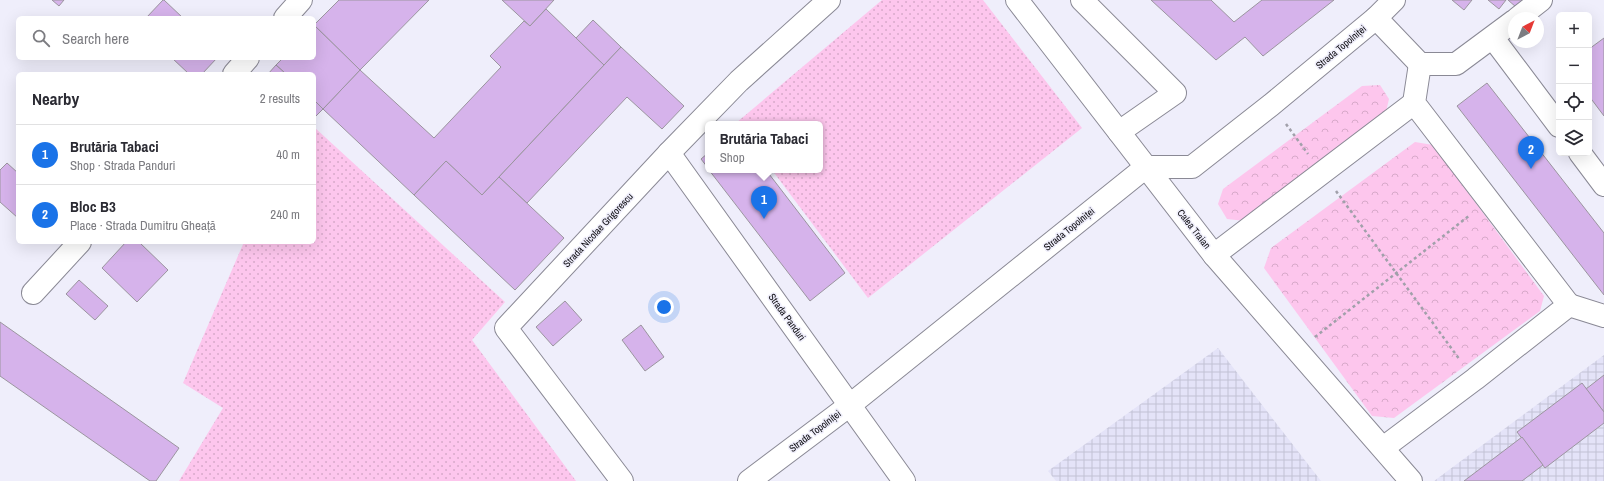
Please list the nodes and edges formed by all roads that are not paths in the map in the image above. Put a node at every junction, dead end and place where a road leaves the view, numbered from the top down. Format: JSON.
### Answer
{"nodes":[{"id":1,"x":301,"y":0,"type":"edge"},
{"id":2,"x":829,"y":0,"type":"edge"},
{"id":3,"x":1082,"y":0,"type":"edge"},
{"id":4,"x":1394,"y":0,"type":"edge"},
{"id":5,"x":1541,"y":0,"type":"edge"},
{"id":6,"x":1022,"y":2,"type":"edge"},
{"id":7,"x":1526,"y":12,"type":"edge"},
{"id":8,"x":287,"y":16,"type":"edge"},
{"id":9,"x":1376,"y":18,"type":"junction"},
{"id":10,"x":1508,"y":26,"type":"edge"},
{"id":11,"x":1492,"y":38,"type":"junction"},
{"id":12,"x":246,"y":60,"type":"edge"},
{"id":13,"x":1420,"y":64,"type":"junction"},
{"id":14,"x":236,"y":72,"type":"edge"},
{"id":15,"x":1414,"y":102,"type":"junction"},
{"id":16,"x":1556,"y":122,"type":"edge"},
{"id":17,"x":1119,"y":132,"type":"junction"},
{"id":18,"x":669,"y":153,"type":"junction"},
{"id":19,"x":1582,"y":156,"type":"edge"},
{"id":20,"x":1146,"y":167,"type":"junction"},
{"id":21,"x":1604,"y":185,"type":"edge"},
{"id":22,"x":78,"y":244,"type":"edge"},
{"id":23,"x":1214,"y":255,"type":"junction"},
{"id":24,"x":33,"y":293,"type":"dead end"},
{"id":25,"x":1569,"y":305,"type":"junction"},
{"id":26,"x":1604,"y":316,"type":"edge"},
{"id":27,"x":850,"y":404,"type":"junction"},
{"id":28,"x":1382,"y":448,"type":"junction"},
{"id":29,"x":622,"y":481,"type":"edge"},
{"id":30,"x":749,"y":481,"type":"edge"},
{"id":31,"x":904,"y":481,"type":"edge"},
{"id":32,"x":1411,"y":481,"type":"edge"}],
"edges":[{"from":1,"to":8,"type":"street"},
{"from":2,"to":18,"type":"street","name":"Strada Nicolae Grigorescu"},
{"from":3,"to":17,"type":"street"},
{"from":4,"to":9,"type":"street","name":"Strada Topolniței"},
{"from":5,"to":7,"type":"street"},
{"from":6,"to":17,"type":"street","name":"Calea Traian"},
{"from":9,"to":13,"type":"street"},
{"from":9,"to":20,"type":"street","name":"Strada Topolniței"},
{"from":10,"to":11,"type":"street"},
{"from":11,"to":13,"type":"street"},
{"from":11,"to":16,"type":"street"},
{"from":12,"to":14,"type":"street"},
{"from":13,"to":15,"type":"street"},
{"from":15,"to":23,"type":"street"},
{"from":15,"to":25,"type":"street"},
{"from":17,"to":20,"type":"street","name":"Calea Traian"},
{"from":18,"to":27,"type":"street","name":"Strada Panduri"},
{"from":18,"to":29,"type":"street","name":"Strada Nicolae Grigorescu"},
{"from":19,"to":21,"type":"street"},
{"from":20,"to":23,"type":"street","name":"Calea Traian"},
{"from":20,"to":27,"type":"street","name":"Strada Topolniței"},
{"from":22,"to":24,"type":"street"},
{"from":23,"to":28,"type":"street","name":"Calea Traian"},
{"from":25,"to":26,"type":"street"},
{"from":25,"to":28,"type":"street"},
{"from":27,"to":30,"type":"street","name":"Strada Topolniței"},
{"from":27,"to":31,"type":"street","name":"Strada Panduri"},
{"from":28,"to":32,"type":"street","name":"Calea Traian"}]}
